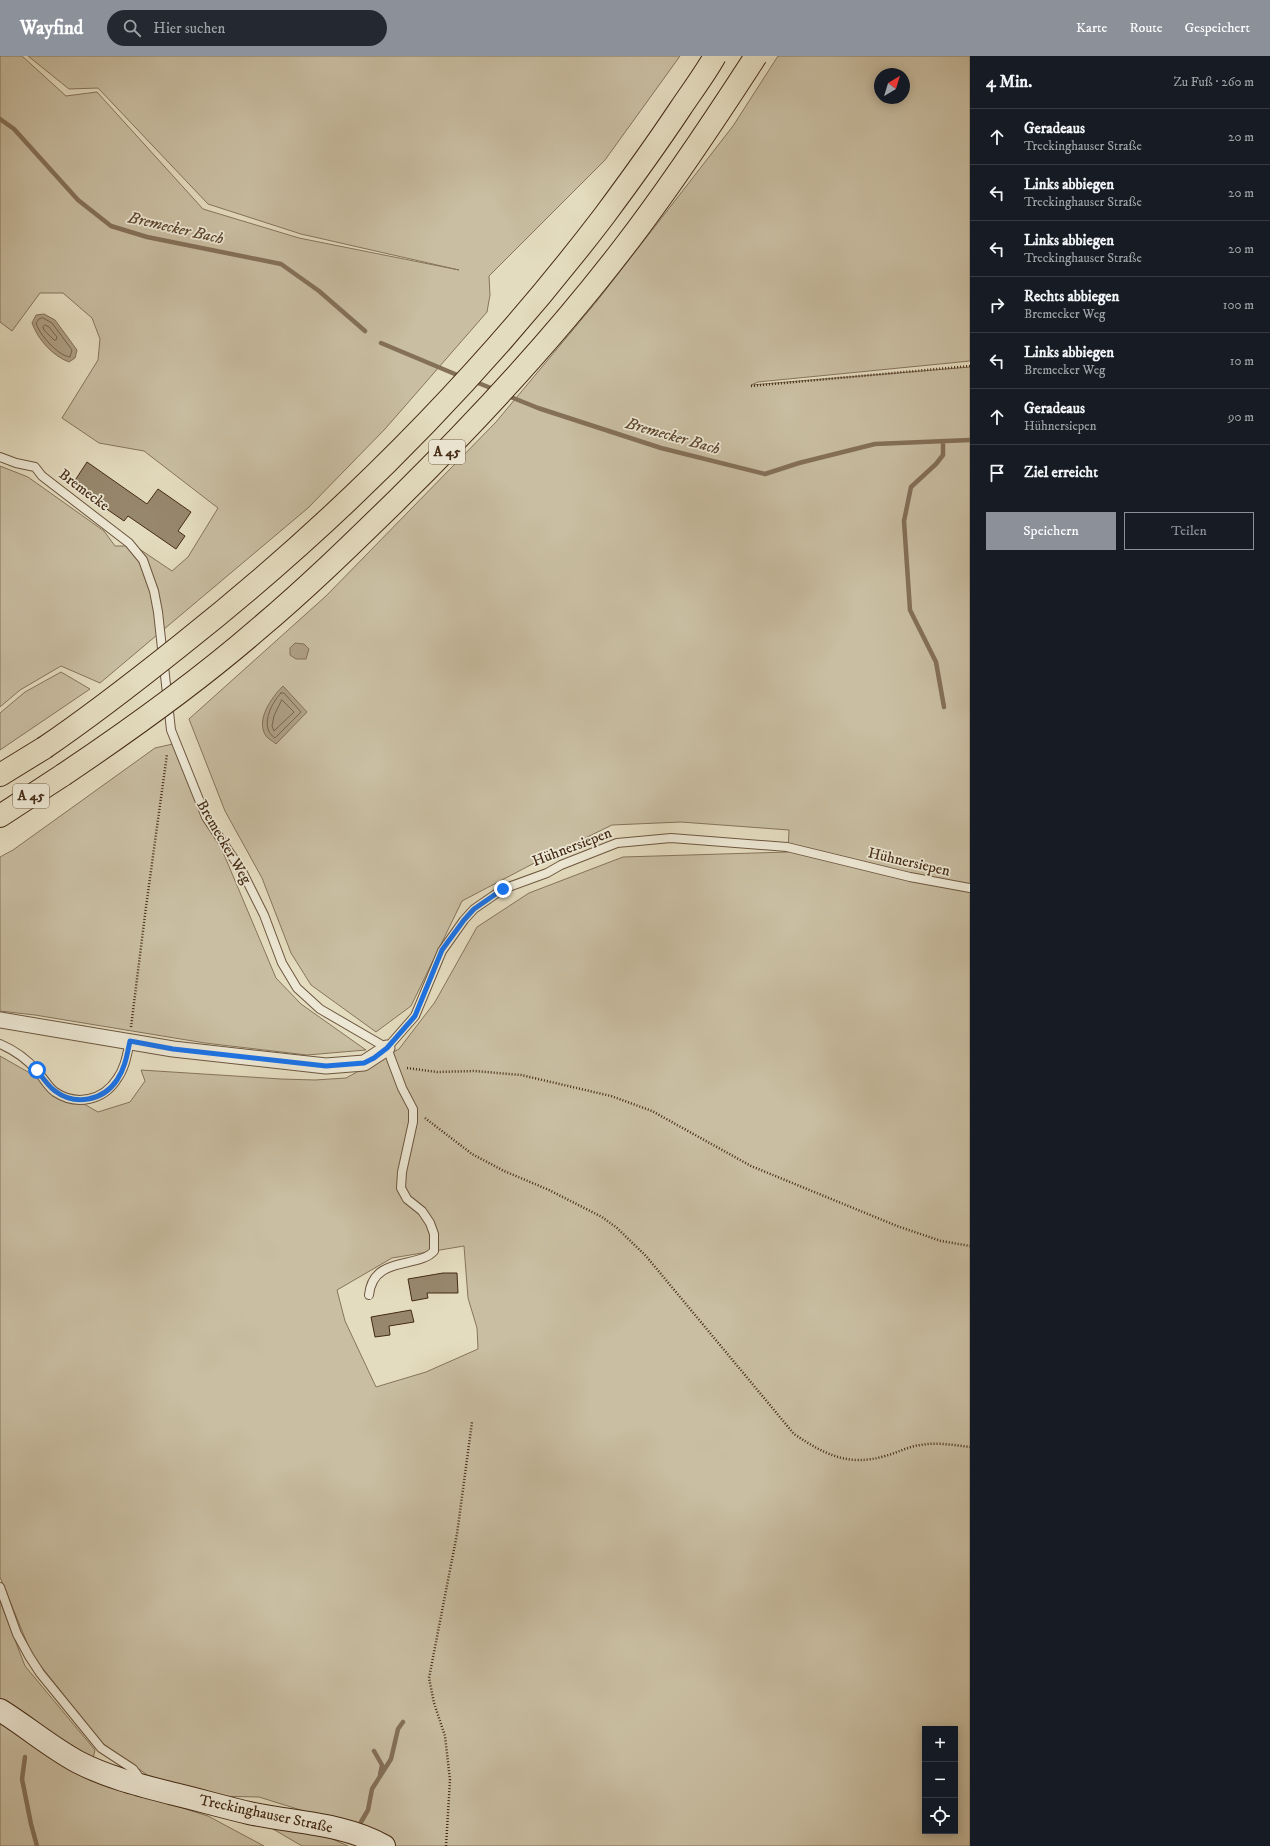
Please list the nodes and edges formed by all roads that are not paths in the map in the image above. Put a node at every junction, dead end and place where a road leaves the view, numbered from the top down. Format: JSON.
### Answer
{"nodes":[{"id":1,"x":715,"y":56,"type":"edge"},
{"id":2,"x":756,"y":56,"type":"edge"},
{"id":3,"x":0,"y":457,"type":"edge"},
{"id":4,"x":143,"y":560,"type":"joint"},
{"id":5,"x":0,"y":775,"type":"edge"},
{"id":6,"x":0,"y":816,"type":"edge"},
{"id":7,"x":970,"y":888,"type":"edge"},
{"id":8,"x":0,"y":1020,"type":"edge"},
{"id":9,"x":130,"y":1041,"type":"junction"},
{"id":10,"x":0,"y":1044,"type":"edge"},
{"id":11,"x":387,"y":1048,"type":"junction"},
{"id":12,"x":370,"y":1294,"type":"dead end"},
{"id":13,"x":0,"y":1587,"type":"edge"},
{"id":14,"x":0,"y":1710,"type":"edge"},
{"id":15,"x":147,"y":1787,"type":"junction"},
{"id":16,"x":384,"y":1846,"type":"edge"}],
"edges":[{"from":1,"to":5,"type":"highway","number":"A 45","bridge":true},
{"from":2,"to":6,"type":"highway","number":"A 45","bridge":true},
{"from":3,"to":4,"type":"lane","name":"Bremecke"},
{"from":4,"to":11,"type":"lane","name":"Bremecker Weg"},
{"from":7,"to":11,"type":"lane","name":"Hühnersiepen"},
{"from":8,"to":9,"type":"street"},
{"from":9,"to":10,"type":"lane"},
{"from":9,"to":11,"type":"street"},
{"from":11,"to":12,"type":"lane"},
{"from":13,"to":15,"type":"lane"},
{"from":14,"to":15,"type":"main road","name":"Treckinghauser Straße"},
{"from":15,"to":16,"type":"main road","name":"Treckinghauser Straße"}]}
